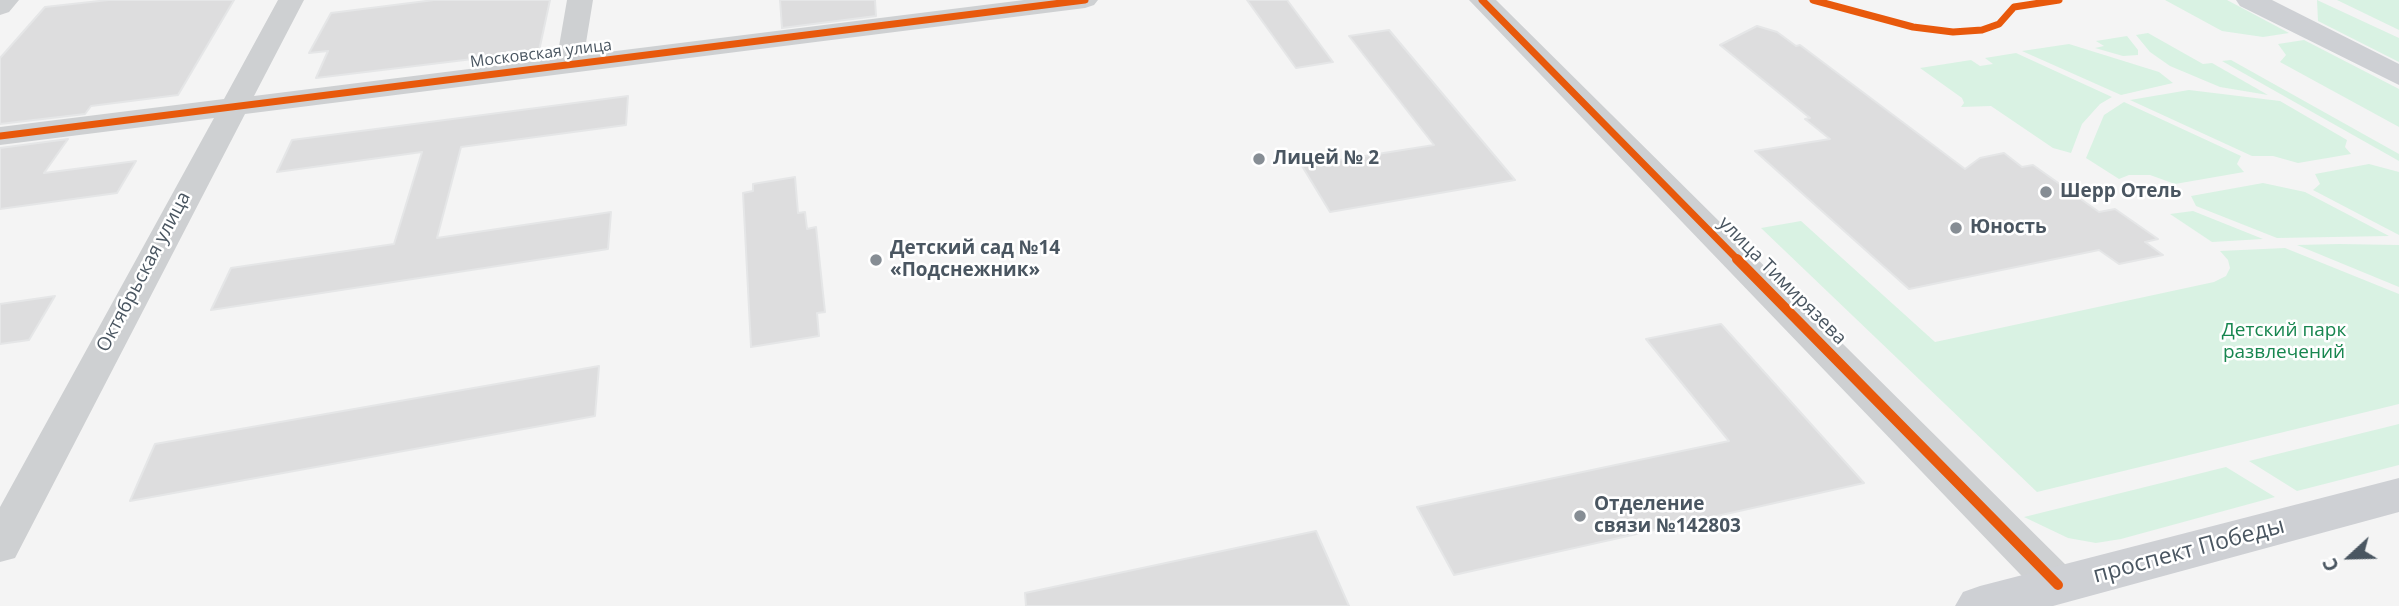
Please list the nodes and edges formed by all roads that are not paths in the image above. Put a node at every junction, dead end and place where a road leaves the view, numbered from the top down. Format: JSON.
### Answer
{"nodes":[{"id":1,"x":6,"y":0,"type":"edge"},
{"id":2,"x":291,"y":0,"type":"edge"},
{"id":3,"x":580,"y":0,"type":"edge"},
{"id":4,"x":1085,"y":0,"type":"edge"},
{"id":5,"x":1482,"y":0,"type":"edge"},
{"id":6,"x":2250,"y":0,"type":"edge"},
{"id":7,"x":0,"y":7,"type":"edge"},
{"id":8,"x":569,"y":65,"type":"junction"},
{"id":9,"x":2399,"y":76,"type":"edge"},
{"id":10,"x":232,"y":107,"type":"junction"},
{"id":11,"x":0,"y":136,"type":"edge"},
{"id":12,"x":2399,"y":495,"type":"edge"},
{"id":13,"x":0,"y":546,"type":"edge"},
{"id":14,"x":2058,"y":585,"type":"junction"},
{"id":15,"x":1980,"y":606,"type":"edge"}],
"edges":[{"from":1,"to":7,"type":"street"},
{"from":2,"to":10,"type":"street","name":"Октябрьская улица"},
{"from":3,"to":8,"type":"street"},
{"from":4,"to":8,"type":"street","name":"Московская улица"},
{"from":5,"to":14,"type":"street","name":"улица Тимирязева"},
{"from":6,"to":9,"type":"main road"},
{"from":8,"to":10,"type":"street","name":"Московская улица"},
{"from":10,"to":11,"type":"street","name":"Московская улица"},
{"from":10,"to":13,"type":"street","name":"Октябрьская улица"},
{"from":12,"to":14,"type":"main road","name":"проспект Победы"},
{"from":14,"to":15,"type":"main road","name":"проспект Победы"}]}
